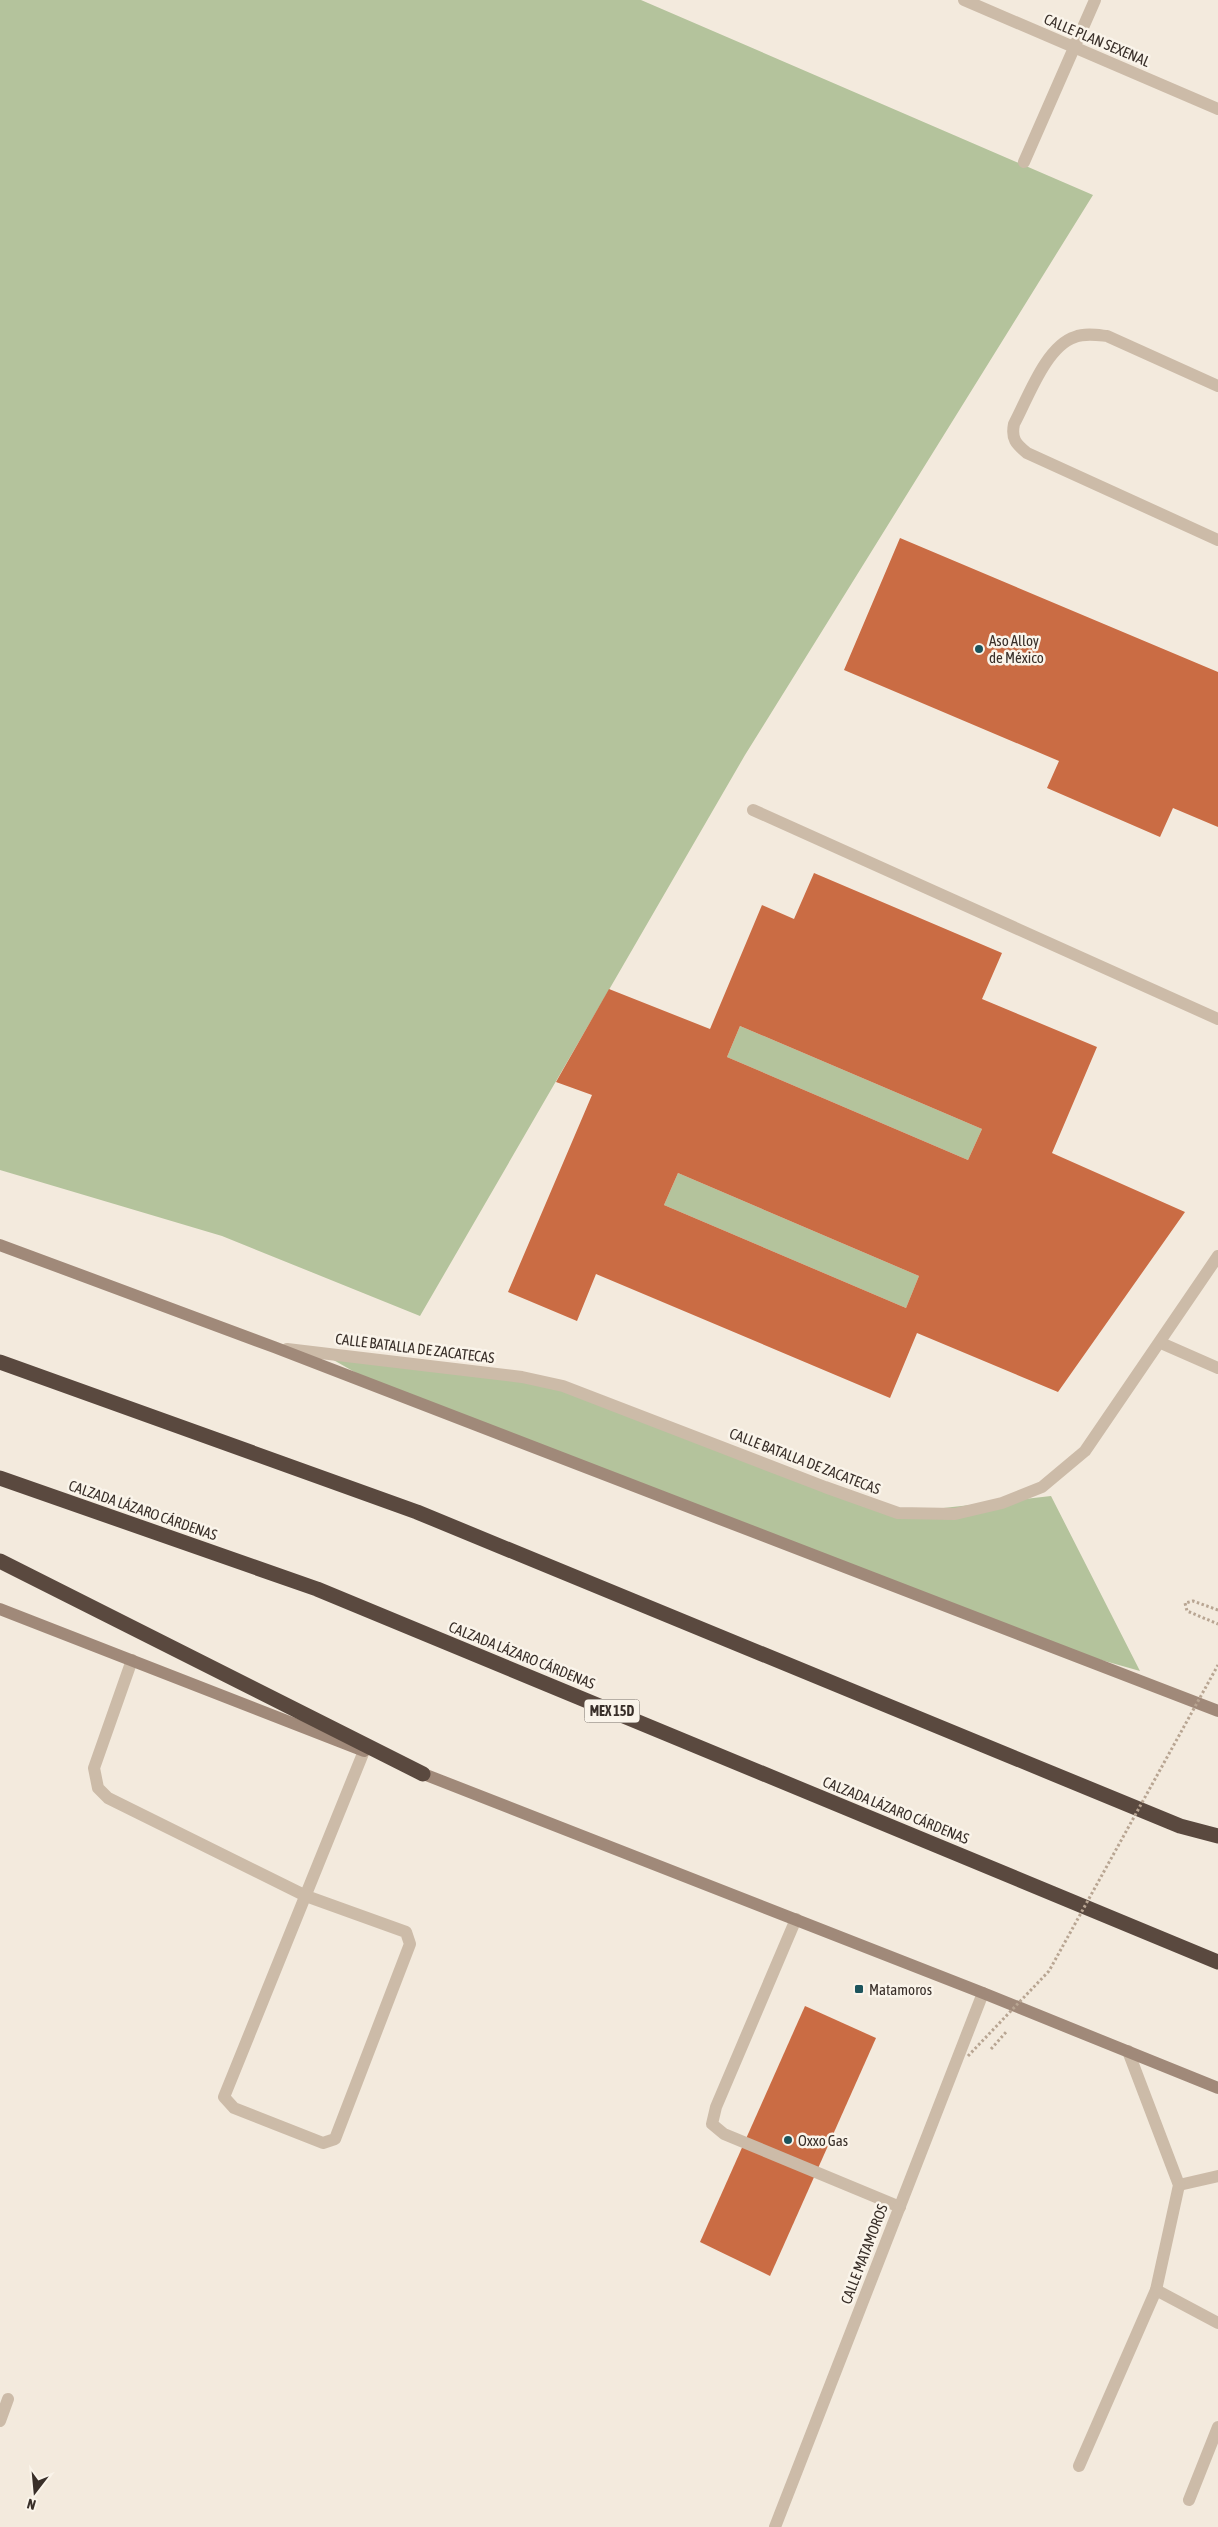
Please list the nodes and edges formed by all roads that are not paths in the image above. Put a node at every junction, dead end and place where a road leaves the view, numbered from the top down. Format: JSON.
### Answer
{"nodes":[{"id":1,"x":964,"y":0,"type":"edge"},
{"id":2,"x":1094,"y":0,"type":"edge"},
{"id":3,"x":1074,"y":47,"type":"junction"},
{"id":4,"x":1218,"y":109,"type":"edge"},
{"id":5,"x":1024,"y":162,"type":"dead end"},
{"id":6,"x":1218,"y":386,"type":"edge"},
{"id":7,"x":1218,"y":540,"type":"edge"},
{"id":8,"x":753,"y":810,"type":"dead end"},
{"id":9,"x":1218,"y":1019,"type":"edge"},
{"id":10,"x":0,"y":1246,"type":"edge"},
{"id":11,"x":1218,"y":1256,"type":"edge"},
{"id":12,"x":1160,"y":1343,"type":"junction"},
{"id":13,"x":274,"y":1348,"type":"junction"},
{"id":14,"x":0,"y":1362,"type":"edge"},
{"id":15,"x":1218,"y":1368,"type":"edge"},
{"id":16,"x":0,"y":1478,"type":"edge"},
{"id":17,"x":0,"y":1561,"type":"edge"},
{"id":18,"x":0,"y":1609,"type":"edge"},
{"id":19,"x":132,"y":1660,"type":"junction"},
{"id":20,"x":1218,"y":1711,"type":"edge"},
{"id":21,"x":364,"y":1751,"type":"junction"},
{"id":22,"x":423,"y":1774,"type":"junction"},
{"id":23,"x":1218,"y":1836,"type":"edge"},
{"id":24,"x":306,"y":1896,"type":"junction"},
{"id":25,"x":796,"y":1919,"type":"junction"},
{"id":26,"x":1218,"y":1962,"type":"edge"},
{"id":27,"x":983,"y":1993,"type":"junction"},
{"id":28,"x":1128,"y":2051,"type":"junction"},
{"id":29,"x":1218,"y":2088,"type":"edge"},
{"id":30,"x":1218,"y":2176,"type":"edge"},
{"id":31,"x":1179,"y":2185,"type":"junction"},
{"id":32,"x":900,"y":2208,"type":"junction"},
{"id":33,"x":1156,"y":2290,"type":"junction"},
{"id":34,"x":1218,"y":2323,"type":"edge"},
{"id":35,"x":8,"y":2399,"type":"dead end"},
{"id":36,"x":0,"y":2421,"type":"edge"},
{"id":37,"x":1218,"y":2427,"type":"edge"},
{"id":38,"x":1079,"y":2466,"type":"dead end"},
{"id":39,"x":1190,"y":2500,"type":"dead end"},
{"id":40,"x":775,"y":2527,"type":"edge"}],
"edges":[{"from":1,"to":3,"type":"street","name":"CALLE PLAN SEXENAL"},
{"from":2,"to":3,"type":"street"},
{"from":3,"to":4,"type":"street","name":"CALLE PLAN SEXENAL"},
{"from":3,"to":5,"type":"street"},
{"from":6,"to":7,"type":"street"},
{"from":8,"to":9,"type":"street"},
{"from":10,"to":13,"type":"main road"},
{"from":11,"to":12,"type":"street","name":"CALLE BATALLA DE ZACATECAS"},
{"from":12,"to":13,"type":"street","name":"CALLE BATALLA DE ZACATECAS"},
{"from":12,"to":15,"type":"street"},
{"from":13,"to":20,"type":"main road"},
{"from":14,"to":23,"type":"highway"},
{"from":16,"to":26,"type":"highway","name":"CALZADA LÁZARO CÁRDENAS","number":"MEX 15D"},
{"from":17,"to":22,"type":"highway"},
{"from":18,"to":19,"type":"main road"},
{"from":19,"to":21,"type":"main road"},
{"from":19,"to":24,"type":"street"},
{"from":21,"to":22,"type":"main road"},
{"from":21,"to":24,"type":"street"},
{"from":22,"to":25,"type":"main road"},
{"from":24,"to":24,"type":"street"},
{"from":25,"to":27,"type":"main road"},
{"from":25,"to":32,"type":"street"},
{"from":27,"to":28,"type":"main road"},
{"from":27,"to":32,"type":"street","name":"CALLE MATAMOROS"},
{"from":28,"to":29,"type":"main road"},
{"from":28,"to":31,"type":"street"},
{"from":30,"to":31,"type":"street"},
{"from":31,"to":33,"type":"street"},
{"from":32,"to":40,"type":"street","name":"CALLE MATAMOROS"},
{"from":33,"to":34,"type":"street"},
{"from":33,"to":38,"type":"street"},
{"from":35,"to":36,"type":"street"},
{"from":37,"to":39,"type":"street"}]}
